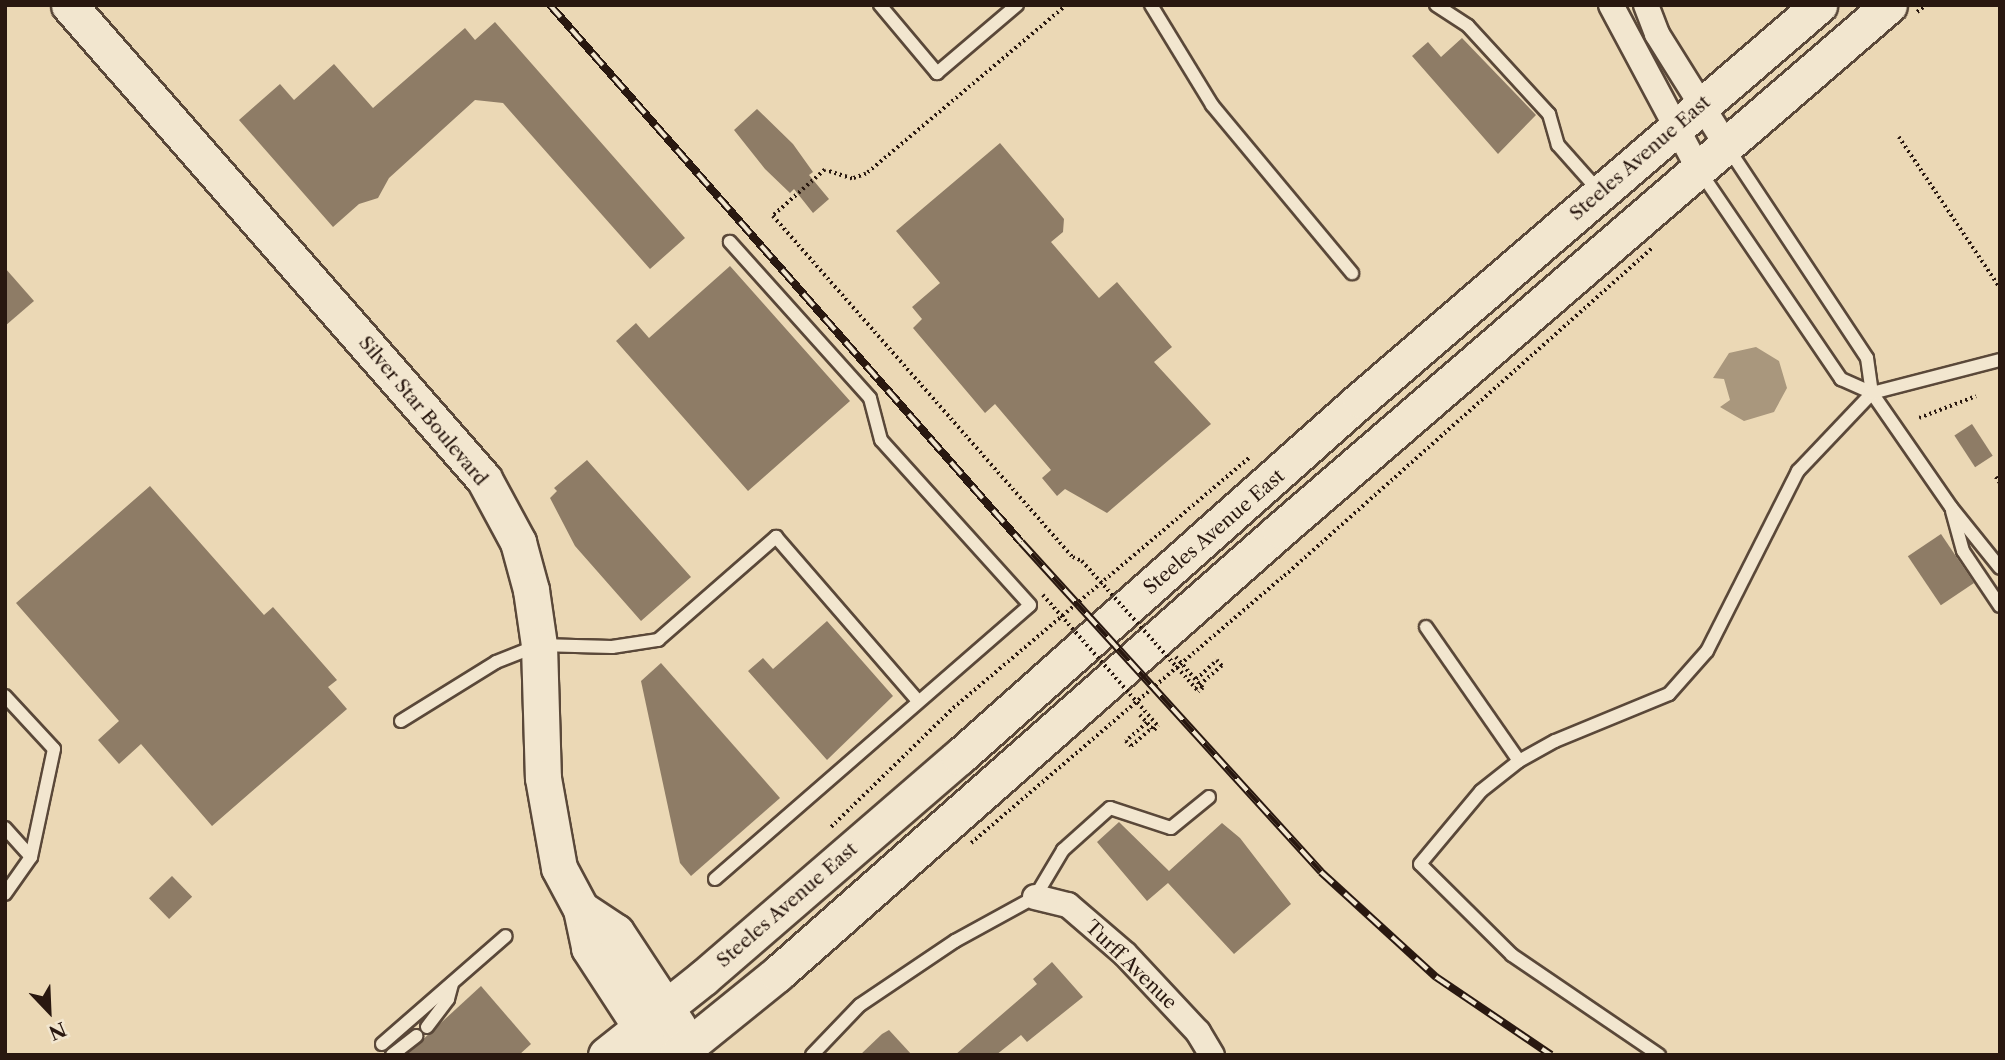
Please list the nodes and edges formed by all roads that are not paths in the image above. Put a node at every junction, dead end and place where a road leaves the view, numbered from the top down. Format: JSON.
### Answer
{"nodes":[{"id":1,"x":69,"y":5,"type":"edge"},
{"id":2,"x":880,"y":5,"type":"edge"},
{"id":3,"x":1017,"y":5,"type":"edge"},
{"id":4,"x":1151,"y":5,"type":"edge"},
{"id":5,"x":1436,"y":5,"type":"edge"},
{"id":6,"x":1611,"y":5,"type":"edge"},
{"id":7,"x":1646,"y":5,"type":"edge"},
{"id":8,"x":1819,"y":5,"type":"edge"},
{"id":9,"x":1902,"y":10,"type":"edge"},
{"id":10,"x":1703,"y":104,"type":"junction"},
{"id":11,"x":1676,"y":128,"type":"junction"},
{"id":12,"x":1727,"y":146,"type":"junction"},
{"id":13,"x":1699,"y":170,"type":"junction"},
{"id":14,"x":1600,"y":192,"type":"junction"},
{"id":15,"x":730,"y":242,"type":"dead end"},
{"id":16,"x":1352,"y":273,"type":"dead end"},
{"id":17,"x":2000,"y":360,"type":"edge"},
{"id":18,"x":1872,"y":393,"type":"junction"},
{"id":19,"x":1951,"y":507,"type":"junction"},
{"id":20,"x":2000,"y":568,"type":"edge"},
{"id":21,"x":2000,"y":606,"type":"edge"},
{"id":22,"x":1426,"y":627,"type":"dead end"},
{"id":23,"x":539,"y":645,"type":"junction"},
{"id":24,"x":5,"y":696,"type":"edge"},
{"id":25,"x":918,"y":701,"type":"junction"},
{"id":26,"x":401,"y":721,"type":"dead end"},
{"id":27,"x":1519,"y":761,"type":"junction"},
{"id":28,"x":1209,"y":797,"type":"dead end"},
{"id":29,"x":5,"y":828,"type":"edge"},
{"id":30,"x":31,"y":857,"type":"junction"},
{"id":31,"x":715,"y":879,"type":"dead end"},
{"id":32,"x":5,"y":894,"type":"edge"},
{"id":33,"x":1035,"y":897,"type":"junction"},
{"id":34,"x":506,"y":936,"type":"dead end"},
{"id":35,"x":452,"y":983,"type":"junction"},
{"id":36,"x":427,"y":1027,"type":"dead end"},
{"id":37,"x":416,"y":1036,"type":"dead end"},
{"id":38,"x":672,"y":1041,"type":"edge"},
{"id":39,"x":383,"y":1044,"type":"dead end"},
{"id":40,"x":392,"y":1055,"type":"edge"},
{"id":41,"x":606,"y":1055,"type":"edge"},
{"id":42,"x":812,"y":1055,"type":"edge"},
{"id":43,"x":1212,"y":1055,"type":"edge"},
{"id":44,"x":1659,"y":1055,"type":"edge"}],
"edges":[{"from":1,"to":23,"type":"main road","name":"Silver Star Boulevard"},
{"from":2,"to":3,"type":"lane"},
{"from":4,"to":16,"type":"lane"},
{"from":5,"to":14,"type":"lane"},
{"from":6,"to":11,"type":"street"},
{"from":7,"to":10,"type":"street"},
{"from":8,"to":10,"type":"main road","name":"Steeles Avenue East"},
{"from":9,"to":12,"type":"main road","name":"Steeles Avenue East"},
{"from":10,"to":11,"type":"main road","name":"Steeles Avenue East"},
{"from":10,"to":12,"type":"street"},
{"from":11,"to":13,"type":"street"},
{"from":11,"to":14,"type":"main road","name":"Steeles Avenue East"},
{"from":12,"to":13,"type":"main road","name":"Steeles Avenue East"},
{"from":12,"to":18,"type":"lane"},
{"from":13,"to":18,"type":"lane"},
{"from":13,"to":38,"type":"main road","name":"Steeles Avenue East"},
{"from":14,"to":38,"type":"main road","name":"Steeles Avenue East"},
{"from":15,"to":25,"type":"lane"},
{"from":17,"to":18,"type":"lane"},
{"from":18,"to":19,"type":"lane"},
{"from":18,"to":27,"type":"lane"},
{"from":19,"to":20,"type":"lane"},
{"from":19,"to":21,"type":"lane"},
{"from":22,"to":27,"type":"lane"},
{"from":23,"to":25,"type":"lane"},
{"from":23,"to":26,"type":"lane"},
{"from":23,"to":38,"type":"main road","name":"Silver Star Boulevard"},
{"from":24,"to":30,"type":"lane"},
{"from":25,"to":31,"type":"lane"},
{"from":27,"to":44,"type":"lane"},
{"from":28,"to":33,"type":"lane"},
{"from":29,"to":30,"type":"lane"},
{"from":30,"to":32,"type":"lane"},
{"from":33,"to":42,"type":"lane"},
{"from":33,"to":43,"type":"street","name":"Turff Avenue"},
{"from":34,"to":35,"type":"lane"},
{"from":35,"to":36,"type":"lane"},
{"from":35,"to":39,"type":"lane"},
{"from":37,"to":40,"type":"lane"},
{"from":38,"to":41,"type":"main road","name":"Steeles Avenue East"}]}
